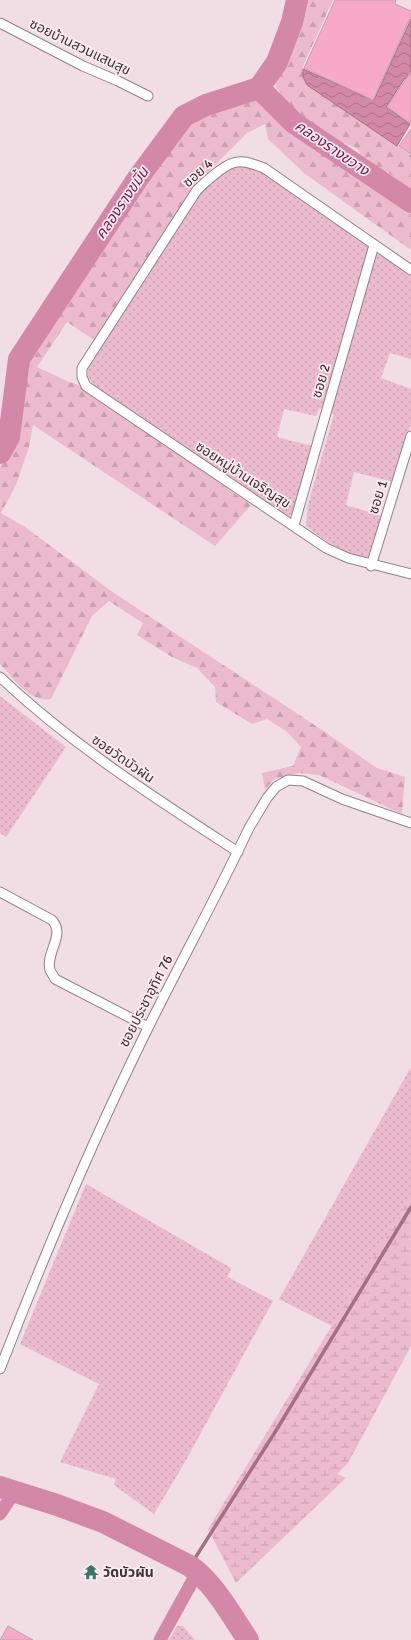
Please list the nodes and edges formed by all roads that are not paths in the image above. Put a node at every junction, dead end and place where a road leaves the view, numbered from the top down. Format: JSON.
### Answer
{"nodes":[{"id":1,"x":0,"y":23,"type":"edge"},
{"id":2,"x":148,"y":96,"type":"dead end"},
{"id":3,"x":374,"y":245,"type":"junction"},
{"id":4,"x":411,"y":270,"type":"edge"},
{"id":5,"x":82,"y":368,"type":"joint"},
{"id":6,"x":411,"y":436,"type":"edge"},
{"id":7,"x":294,"y":525,"type":"junction"},
{"id":8,"x":371,"y":566,"type":"junction"},
{"id":9,"x":411,"y":574,"type":"edge"},
{"id":10,"x":0,"y":677,"type":"edge"},
{"id":11,"x":411,"y":823,"type":"edge"},
{"id":12,"x":238,"y":852,"type":"junction"},
{"id":13,"x":0,"y":892,"type":"edge"},
{"id":14,"x":148,"y":1027,"type":"junction"},
{"id":15,"x":0,"y":1369,"type":"edge"}],
"edges":[{"from":1,"to":2,"type":"street","name":"ซอยบ้านสวนแสนสุข"},
{"from":3,"to":4,"type":"street"},
{"from":3,"to":5,"type":"street","name":"ซอย 4"},
{"from":3,"to":7,"type":"street","name":"ซอย 2"},
{"from":5,"to":7,"type":"street","name":"ซอยหมู่บ้านเจริญสุข"},
{"from":6,"to":8,"type":"street","name":"ซอย 1"},
{"from":7,"to":8,"type":"street","name":"ซอยหมู่บ้านเจริญสุข"},
{"from":8,"to":9,"type":"street","name":"ซอยหมู่บ้านเจริญสุข"},
{"from":10,"to":12,"type":"street","name":"ซอยวัดบัวผัน"},
{"from":11,"to":12,"type":"street","name":"ซอยประชาอุทิศ 76"},
{"from":12,"to":14,"type":"street","name":"ซอยประชาอุทิศ 76"},
{"from":13,"to":14,"type":"street"},
{"from":14,"to":15,"type":"street","name":"ซอยประชาอุทิศ 76"}]}
